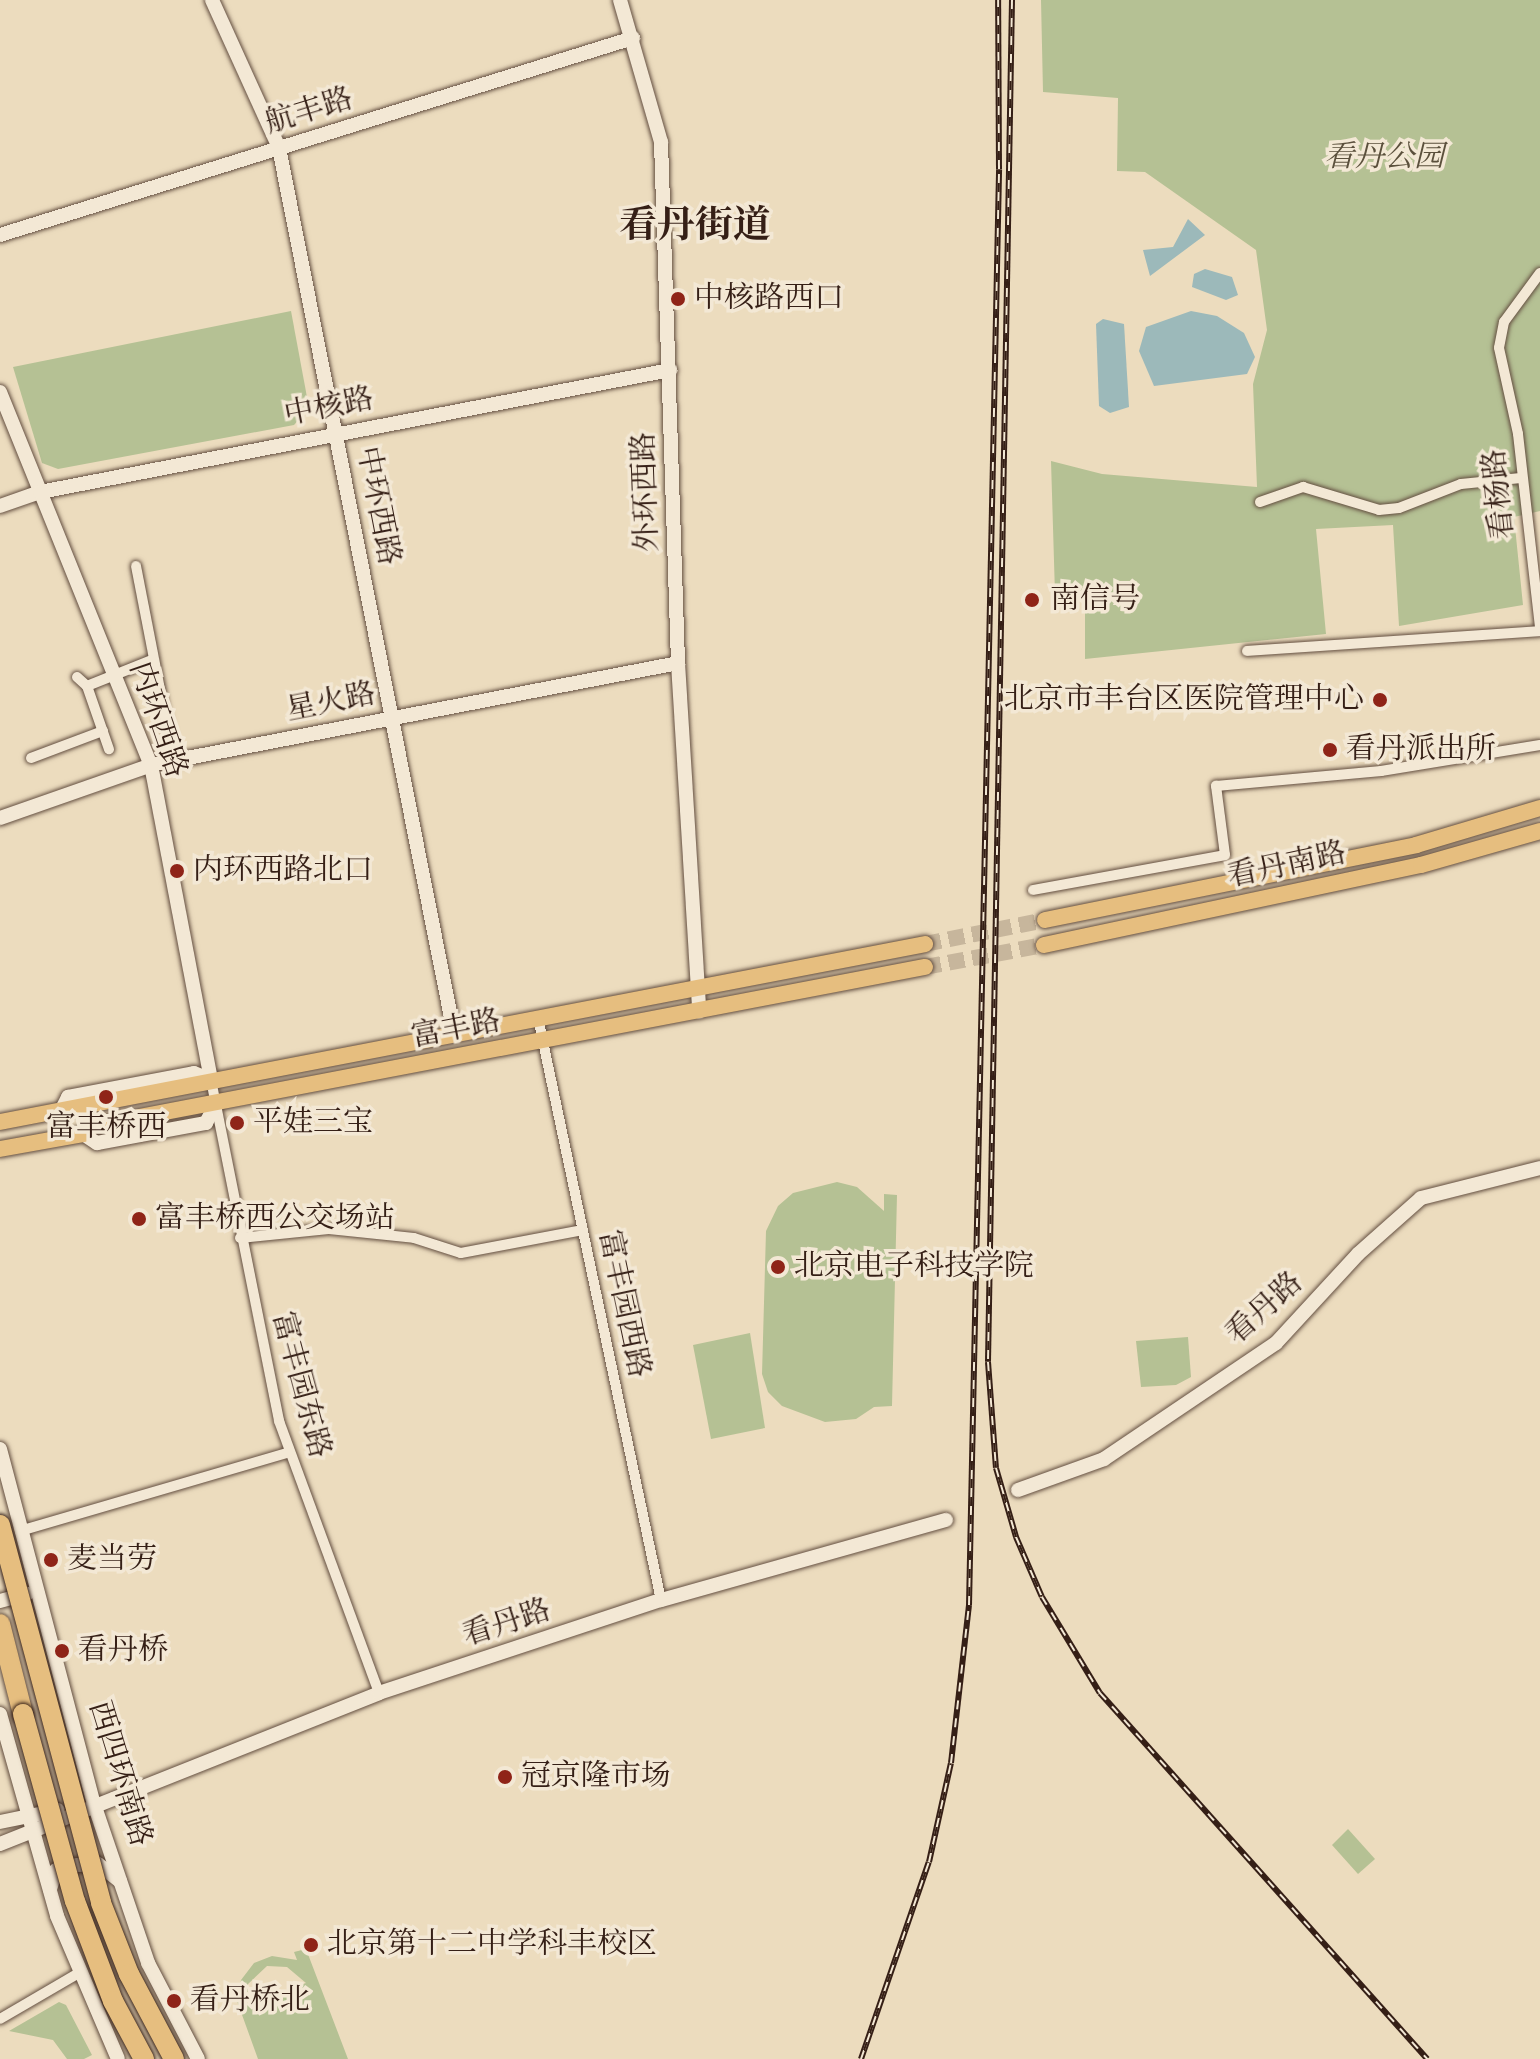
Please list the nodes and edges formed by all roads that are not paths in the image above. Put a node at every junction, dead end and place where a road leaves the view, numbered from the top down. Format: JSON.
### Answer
{"nodes":[{"id":1,"x":212,"y":0,"type":"edge"},
{"id":2,"x":620,"y":0,"type":"edge"},
{"id":3,"x":633,"y":38,"type":"junction"},
{"id":4,"x":279,"y":148,"type":"junction"},
{"id":5,"x":0,"y":235,"type":"edge"},
{"id":6,"x":1540,"y":273,"type":"edge"},
{"id":7,"x":670,"y":370,"type":"junction"},
{"id":8,"x":0,"y":392,"type":"edge"},
{"id":9,"x":336,"y":432,"type":"junction"},
{"id":10,"x":1521,"y":478,"type":"junction"},
{"id":11,"x":40,"y":492,"type":"junction"},
{"id":12,"x":1260,"y":502,"type":"dead end"},
{"id":13,"x":0,"y":506,"type":"edge"},
{"id":14,"x":136,"y":566,"type":"dead end"},
{"id":15,"x":1540,"y":630,"type":"edge"},
{"id":16,"x":1247,"y":651,"type":"dead end"},
{"id":17,"x":152,"y":660,"type":"junction"},
{"id":18,"x":678,"y":663,"type":"junction"},
{"id":19,"x":113,"y":672,"type":"junction"},
{"id":20,"x":77,"y":677,"type":"dead end"},
{"id":21,"x":87,"y":686,"type":"junction"},
{"id":22,"x":392,"y":717,"type":"junction"},
{"id":23,"x":103,"y":731,"type":"junction"},
{"id":24,"x":169,"y":735,"type":"dead end"},
{"id":25,"x":1540,"y":745,"type":"edge"},
{"id":26,"x":109,"y":749,"type":"dead end"},
{"id":27,"x":31,"y":758,"type":"dead end"},
{"id":28,"x":151,"y":765,"type":"junction"},
{"id":29,"x":1540,"y":808,"type":"edge"},
{"id":30,"x":0,"y":818,"type":"edge"},
{"id":31,"x":1540,"y":831,"type":"edge"},
{"id":32,"x":1033,"y":890,"type":"dead end"},
{"id":33,"x":1045,"y":920,"type":"tunnel mouth"},
{"id":34,"x":925,"y":944,"type":"tunnel mouth"},
{"id":35,"x":1044,"y":945,"type":"tunnel mouth"},
{"id":36,"x":925,"y":967,"type":"tunnel mouth"},
{"id":37,"x":697,"y":989,"type":"junction"},
{"id":38,"x":699,"y":1011,"type":"junction"},
{"id":39,"x":538,"y":1018,"type":"junction"},
{"id":40,"x":454,"y":1033,"type":"junction"},
{"id":41,"x":543,"y":1041,"type":"junction"},
{"id":42,"x":211,"y":1080,"type":"junction"},
{"id":43,"x":215,"y":1105,"type":"junction"},
{"id":44,"x":0,"y":1122,"type":"edge"},
{"id":45,"x":0,"y":1149,"type":"edge"},
{"id":46,"x":1540,"y":1168,"type":"edge"},
{"id":47,"x":583,"y":1230,"type":"junction"},
{"id":48,"x":240,"y":1238,"type":"junction"},
{"id":49,"x":0,"y":1449,"type":"edge"},
{"id":50,"x":290,"y":1452,"type":"junction"},
{"id":51,"x":1018,"y":1490,"type":"dead end"},
{"id":52,"x":946,"y":1520,"type":"dead end"},
{"id":53,"x":0,"y":1525,"type":"edge"},
{"id":54,"x":20,"y":1531,"type":"junction"},
{"id":55,"x":36,"y":1592,"type":"junction"},
{"id":56,"x":661,"y":1600,"type":"junction"},
{"id":57,"x":0,"y":1601,"type":"edge"},
{"id":58,"x":0,"y":1624,"type":"edge"},
{"id":59,"x":379,"y":1693,"type":"junction"},
{"id":60,"x":0,"y":1714,"type":"edge"},
{"id":61,"x":94,"y":1804,"type":"junction"},
{"id":62,"x":27,"y":1815,"type":"junction"},
{"id":63,"x":0,"y":1822,"type":"edge"},
{"id":64,"x":32,"y":1834,"type":"junction"},
{"id":65,"x":0,"y":1844,"type":"edge"},
{"id":66,"x":120,"y":1881,"type":"junction"},
{"id":67,"x":50,"y":1893,"type":"junction"},
{"id":68,"x":77,"y":1974,"type":"junction"},
{"id":69,"x":0,"y":2019,"type":"edge"},
{"id":70,"x":118,"y":2059,"type":"edge"},
{"id":71,"x":144,"y":2059,"type":"edge"},
{"id":72,"x":174,"y":2059,"type":"edge"},
{"id":73,"x":198,"y":2059,"type":"edge"}],
"edges":[{"from":1,"to":4,"type":"street","name":"中环西路"},
{"from":2,"to":3,"type":"street","name":"外环西路"},
{"from":3,"to":4,"type":"street","name":"航丰路"},
{"from":3,"to":7,"type":"street","name":"外环西路"},
{"from":4,"to":5,"type":"street","name":"航丰路"},
{"from":4,"to":9,"type":"street","name":"中环西路"},
{"from":6,"to":10,"type":"street","name":"看杨路"},
{"from":7,"to":9,"type":"street","name":"中核路"},
{"from":7,"to":18,"type":"street","name":"外环西路"},
{"from":8,"to":11,"type":"street","name":"内环西路"},
{"from":9,"to":11,"type":"street","name":"中核路"},
{"from":9,"to":22,"type":"street","name":"中环西路"},
{"from":10,"to":12,"type":"street"},
{"from":10,"to":15,"type":"street","name":"看杨路"},
{"from":11,"to":13,"type":"street","name":"中核路"},
{"from":11,"to":19,"type":"street","name":"内环西路"},
{"from":14,"to":17,"type":"street"},
{"from":15,"to":16,"type":"street"},
{"from":17,"to":19,"type":"street"},
{"from":17,"to":24,"type":"street"},
{"from":18,"to":22,"type":"street","name":"星火路"},
{"from":18,"to":37,"type":"street","name":"外环西路"},
{"from":19,"to":21,"type":"street"},
{"from":19,"to":28,"type":"street","name":"内环西路"},
{"from":20,"to":21,"type":"street"},
{"from":21,"to":23,"type":"street"},
{"from":22,"to":28,"type":"street","name":"星火路"},
{"from":22,"to":40,"type":"street","name":"中环西路"},
{"from":23,"to":26,"type":"street"},
{"from":23,"to":27,"type":"street"},
{"from":25,"to":32,"type":"street"},
{"from":28,"to":30,"type":"street","name":"星火路"},
{"from":28,"to":42,"type":"street","name":"内环西路"},
{"from":29,"to":33,"type":"main road","name":"看丹南路"},
{"from":31,"to":35,"type":"main road","name":"看丹南路"},
{"from":34,"to":37,"type":"main road"},
{"from":36,"to":38,"type":"main road","name":"富丰路"},
{"from":37,"to":38,"type":"street","name":"外环西路"},
{"from":37,"to":39,"type":"main road","name":"富丰路"},
{"from":38,"to":41,"type":"main road","name":"富丰路"},
{"from":39,"to":40,"type":"main road","name":"富丰路"},
{"from":39,"to":41,"type":"street","name":"富丰园西路"},
{"from":40,"to":42,"type":"main road","name":"富丰路"},
{"from":41,"to":43,"type":"main road","name":"富丰路"},
{"from":41,"to":47,"type":"street","name":"富丰园西路"},
{"from":42,"to":43,"type":"street","name":"富丰园东路"},
{"from":42,"to":44,"type":"main road","name":"富丰路"},
{"from":43,"to":45,"type":"main road","name":"富丰路"},
{"from":43,"to":48,"type":"street","name":"富丰园东路"},
{"from":46,"to":51,"type":"street","name":"看丹路"},
{"from":47,"to":48,"type":"street"},
{"from":47,"to":56,"type":"street","name":"富丰园西路"},
{"from":48,"to":50,"type":"street","name":"富丰园东路"},
{"from":49,"to":54,"type":"street","name":"西四环南路"},
{"from":50,"to":54,"type":"street"},
{"from":50,"to":59,"type":"street","name":"富丰园东路"},
{"from":52,"to":56,"type":"street","name":"看丹路"},
{"from":53,"to":72,"type":"highway","name":"西四环南路","bridge":true},
{"from":54,"to":55,"type":"street","name":"西四环南路"},
{"from":55,"to":57,"type":"street"},
{"from":55,"to":61,"type":"street","name":"西四环南路"},
{"from":56,"to":59,"type":"street","name":"看丹路"},
{"from":58,"to":71,"type":"highway","bridge":true},
{"from":59,"to":61,"type":"street","name":"看丹路"},
{"from":60,"to":62,"type":"street"},
{"from":61,"to":62,"type":"street"},
{"from":61,"to":64,"type":"street"},
{"from":61,"to":66,"type":"street","name":"西四环南路"},
{"from":62,"to":63,"type":"street"},
{"from":62,"to":64,"type":"street"},
{"from":64,"to":65,"type":"street"},
{"from":64,"to":67,"type":"street"},
{"from":66,"to":67,"type":"street"},
{"from":66,"to":73,"type":"street","name":"西四环南路"},
{"from":67,"to":68,"type":"street"},
{"from":68,"to":69,"type":"street"},
{"from":68,"to":70,"type":"street"}]}
